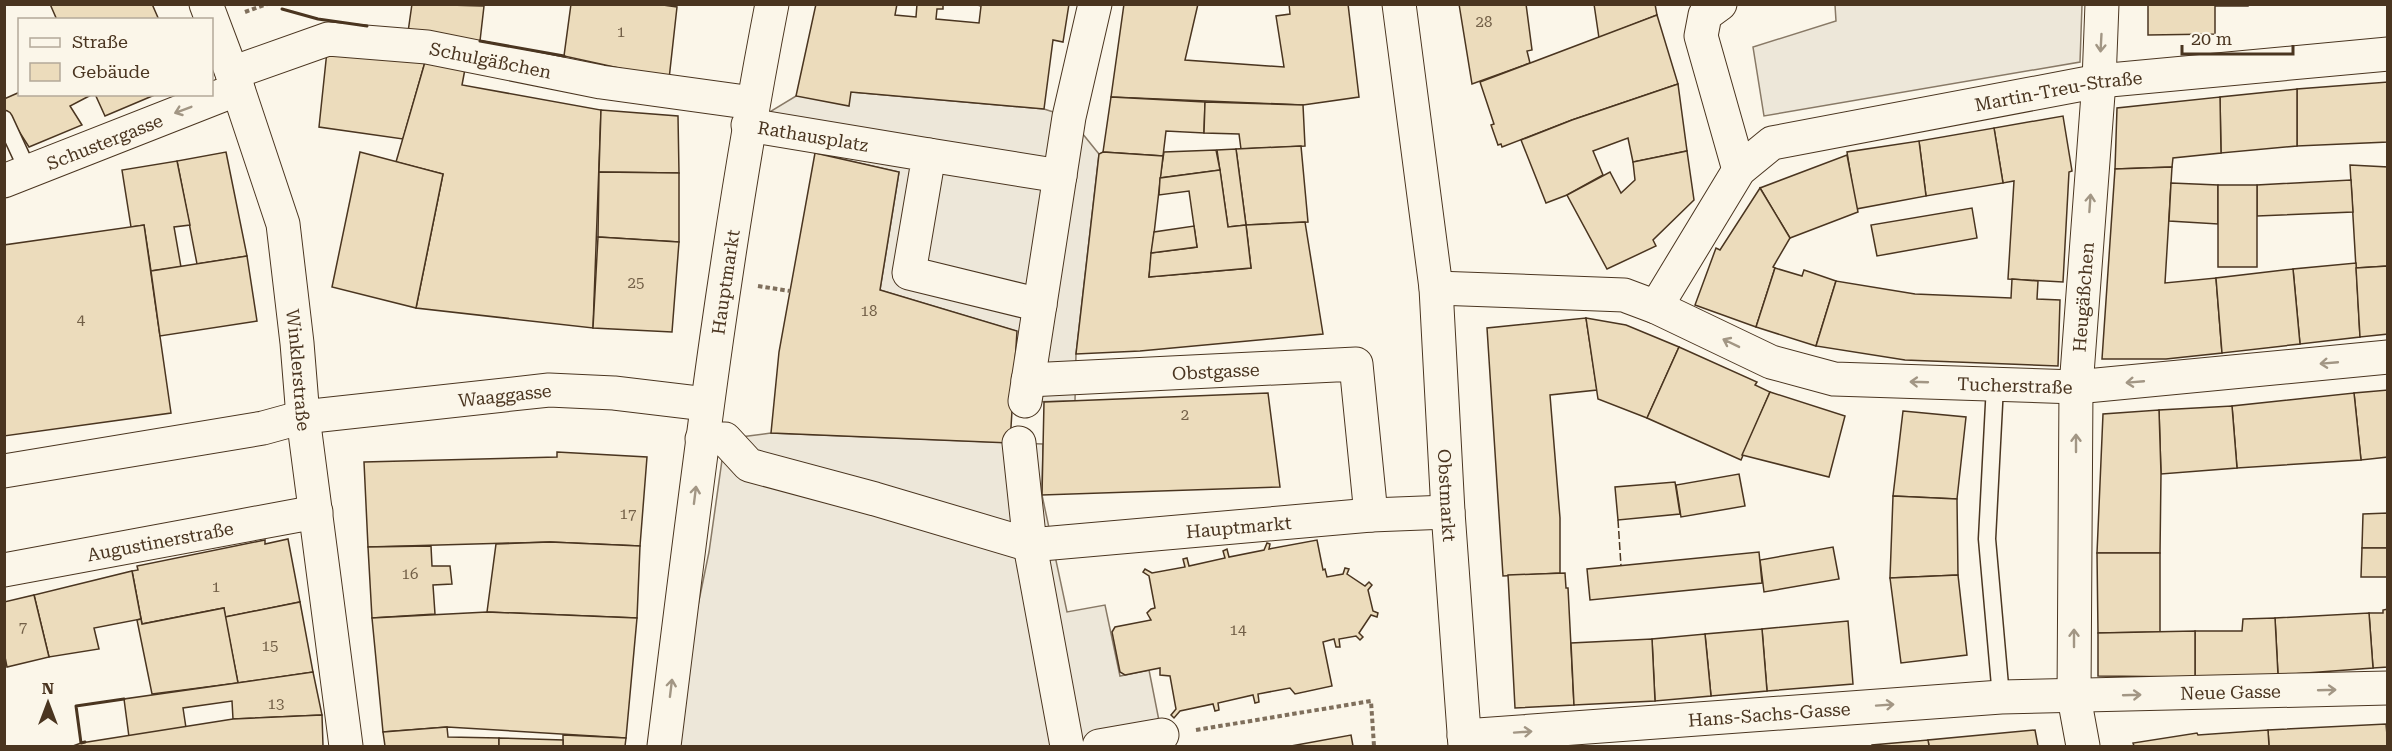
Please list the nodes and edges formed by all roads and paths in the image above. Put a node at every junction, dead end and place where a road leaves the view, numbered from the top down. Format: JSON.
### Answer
{"nodes":[{"id":1,"x":772,"y":4,"type":"edge"},
{"id":2,"x":1095,"y":4,"type":"edge"},
{"id":3,"x":1399,"y":4,"type":"edge"},
{"id":4,"x":2102,"y":4,"type":"edge"},
{"id":5,"x":1706,"y":8,"type":"edge"},
{"id":6,"x":213,"y":23,"type":"edge"},
{"id":7,"x":2388,"y":54,"type":"edge"},
{"id":8,"x":235,"y":81,"type":"junction"},
{"id":9,"x":2099,"y":81,"type":"junction"},
{"id":10,"x":213,"y":91,"type":"edge"},
{"id":11,"x":200,"y":96,"type":"edge"},
{"id":12,"x":751,"y":114,"type":"junction"},
{"id":13,"x":4,"y":120,"type":"edge"},
{"id":14,"x":929,"y":155,"type":"junction"},
{"id":15,"x":1739,"y":170,"type":"junction"},
{"id":16,"x":16,"y":176,"type":"edge"},
{"id":17,"x":1060,"y":176,"type":"junction"},
{"id":18,"x":1436,"y":288,"type":"junction"},
{"id":19,"x":1040,"y":305,"type":"junction"},
{"id":20,"x":1656,"y":307,"type":"junction"},
{"id":21,"x":2388,"y":357,"type":"edge"},
{"id":22,"x":1995,"y":385,"type":"junction"},
{"id":23,"x":2076,"y":387,"type":"junction"},
{"id":24,"x":706,"y":405,"type":"junction"},
{"id":25,"x":303,"y":417,"type":"junction"},
{"id":26,"x":702,"y":439,"type":"junction"},
{"id":27,"x":1018,"y":443,"type":"dead end"},
{"id":28,"x":4,"y":471,"type":"edge"},
{"id":29,"x":316,"y":512,"type":"junction"},
{"id":30,"x":1448,"y":512,"type":"junction"},
{"id":31,"x":1371,"y":515,"type":"junction"},
{"id":32,"x":1041,"y":544,"type":"junction"},
{"id":33,"x":4,"y":570,"type":"edge"},
{"id":34,"x":2388,"y":688,"type":"edge"},
{"id":35,"x":2001,"y":697,"type":"junction"},
{"id":36,"x":2074,"y":697,"type":"junction"},
{"id":37,"x":1162,"y":735,"type":"joint"},
{"id":38,"x":1465,"y":741,"type":"edge"},
{"id":39,"x":346,"y":747,"type":"edge"},
{"id":40,"x":664,"y":747,"type":"edge"},
{"id":41,"x":1067,"y":747,"type":"edge"},
{"id":42,"x":1099,"y":747,"type":"edge"},
{"id":43,"x":1374,"y":747,"type":"edge"},
{"id":44,"x":2083,"y":747,"type":"edge"}],
"edges":[{"from":1,"to":12,"type":"street","name":"Rathausplatz"},
{"from":2,"to":17,"type":"street"},
{"from":3,"to":18,"type":"street","name":"Obstmarkt"},
{"from":4,"to":9,"type":"street","name":"Heugäßchen","one_way":true},
{"from":5,"to":15,"type":"street"},
{"from":6,"to":8,"type":"street","name":"Winklerstraße"},
{"from":7,"to":9,"type":"street","name":"Martin-Treu-Straße"},
{"from":8,"to":10,"type":"street","name":"Schustergasse","one_way":true},
{"from":8,"to":12,"type":"street","name":"Schulgäßchen"},
{"from":8,"to":25,"type":"street","name":"Winklerstraße"},
{"from":9,"to":15,"type":"street","name":"Martin-Treu-Straße"},
{"from":23,"to":9,"type":"street","name":"Heugäßchen","one_way":true},
{"from":11,"to":16,"type":"street","name":"Schustergasse","one_way":true},
{"from":12,"to":14,"type":"street","name":"Rathausplatz"},
{"from":12,"to":24,"type":"street","name":"Hauptmarkt"},
{"from":13,"to":16,"type":"lane"},
{"from":14,"to":17,"type":"street","name":"Rathausplatz"},
{"from":14,"to":19,"type":"street"},
{"from":15,"to":20,"type":"street","name":"Martin-Treu-Straße"},
{"from":17,"to":19,"type":"street"},
{"from":18,"to":20,"type":"street"},
{"from":18,"to":30,"type":"street","name":"Obstmarkt"},
{"from":19,"to":31,"type":"street","name":"Obstgasse"},
{"from":22,"to":20,"type":"street","name":"Tucherstraße","one_way":true},
{"from":21,"to":23,"type":"street","name":"Tucherstraße","one_way":true},
{"from":22,"to":23,"type":"street","name":"Tucherstraße"},
{"from":22,"to":35,"type":"lane"},
{"from":36,"to":23,"type":"street","name":"Heugäßchen","one_way":true},
{"from":24,"to":25,"type":"street","name":"Waaggasse"},
{"from":24,"to":26,"type":"street","name":"Hauptmarkt"},
{"from":25,"to":28,"type":"street"},
{"from":25,"to":29,"type":"street","name":"Winklerstraße"},
{"from":26,"to":32,"type":"street","name":"Hauptmarkt"},
{"from":40,"to":26,"type":"street","name":"Hauptmarkt","one_way":true},
{"from":27,"to":32,"type":"street"},
{"from":29,"to":33,"type":"street","name":"Augustinerstraße"},
{"from":29,"to":39,"type":"street","name":"Winklerstraße"},
{"from":30,"to":31,"type":"street","name":"Hauptmarkt"},
{"from":30,"to":38,"type":"street","name":"Obstmarkt"},
{"from":31,"to":32,"type":"street","name":"Hauptmarkt"},
{"from":32,"to":41,"type":"street"},
{"from":36,"to":34,"type":"street","name":"Neue Gasse","one_way":true},
{"from":35,"to":36,"type":"street","name":"Hans-Sachs-Gasse"},
{"from":38,"to":35,"type":"street","name":"Hans-Sachs-Gasse","one_way":true},
{"from":36,"to":44,"type":"street","name":"Heugäßchen"},
{"from":37,"to":42,"type":"street"},
{"from":37,"to":43,"type":"path"}]}
